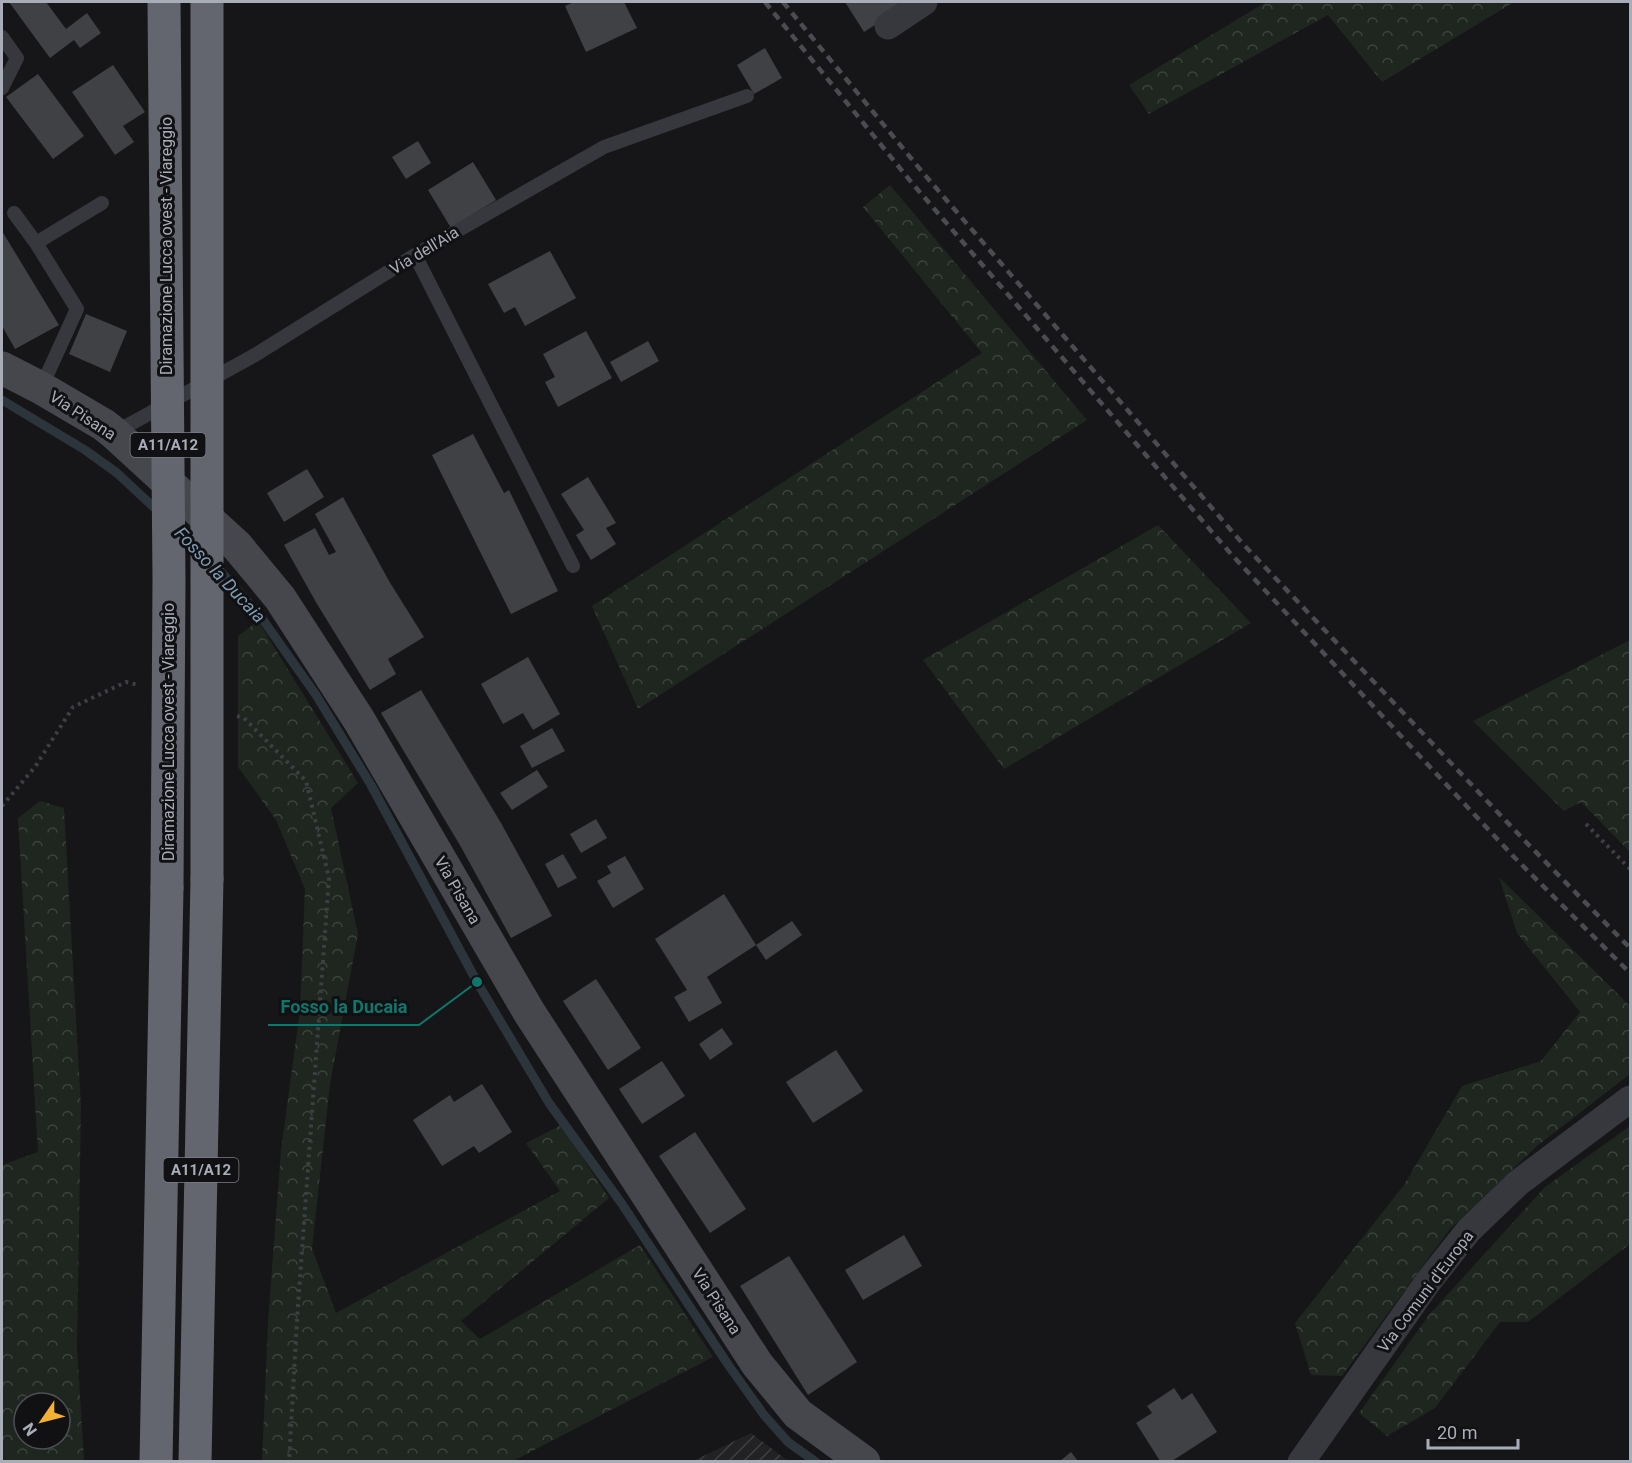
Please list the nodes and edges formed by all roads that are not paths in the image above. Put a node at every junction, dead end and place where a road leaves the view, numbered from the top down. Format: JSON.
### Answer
{"nodes":[{"id":1,"x":164,"y":2,"type":"edge"},
{"id":2,"x":207,"y":2,"type":"edge"},
{"id":3,"x":924,"y":2,"type":"edge"},
{"id":4,"x":888,"y":26,"type":"dead end"},
{"id":5,"x":2,"y":37,"type":"edge"},
{"id":6,"x":2,"y":88,"type":"edge"},
{"id":7,"x":747,"y":96,"type":"dead end"},
{"id":8,"x":102,"y":203,"type":"dead end"},
{"id":9,"x":14,"y":213,"type":"dead end"},
{"id":10,"x":36,"y":243,"type":"junction"},
{"id":11,"x":415,"y":255,"type":"junction"},
{"id":12,"x":2,"y":368,"type":"edge"},
{"id":13,"x":41,"y":388,"type":"junction"},
{"id":14,"x":114,"y":433,"type":"junction"},
{"id":15,"x":573,"y":566,"type":"dead end"},
{"id":16,"x":1630,"y":1099,"type":"edge"},
{"id":17,"x":156,"y":1461,"type":"edge"},
{"id":18,"x":195,"y":1461,"type":"edge"},
{"id":19,"x":864,"y":1461,"type":"edge"},
{"id":20,"x":1301,"y":1461,"type":"edge"}],
"edges":[{"from":1,"to":17,"type":"highway","name":"Diramazione Lucca ovest - Viareggio","number":"A11/A12","bridge":true},
{"from":2,"to":18,"type":"highway","number":"A11/A12","bridge":true},
{"from":3,"to":4,"type":"street"},
{"from":5,"to":6,"type":"lane"},
{"from":7,"to":11,"type":"lane","name":"Via dell'Aia"},
{"from":8,"to":10,"type":"lane"},
{"from":9,"to":10,"type":"lane"},
{"from":10,"to":13,"type":"lane"},
{"from":11,"to":14,"type":"lane","name":"Via dell'Aia"},
{"from":11,"to":15,"type":"lane"},
{"from":12,"to":13,"type":"main road","name":"Via Pisana"},
{"from":13,"to":14,"type":"main road","name":"Via Pisana"},
{"from":14,"to":19,"type":"main road","name":"Via Pisana"},
{"from":16,"to":20,"type":"street","name":"Via Comuni d'Europa"}]}
